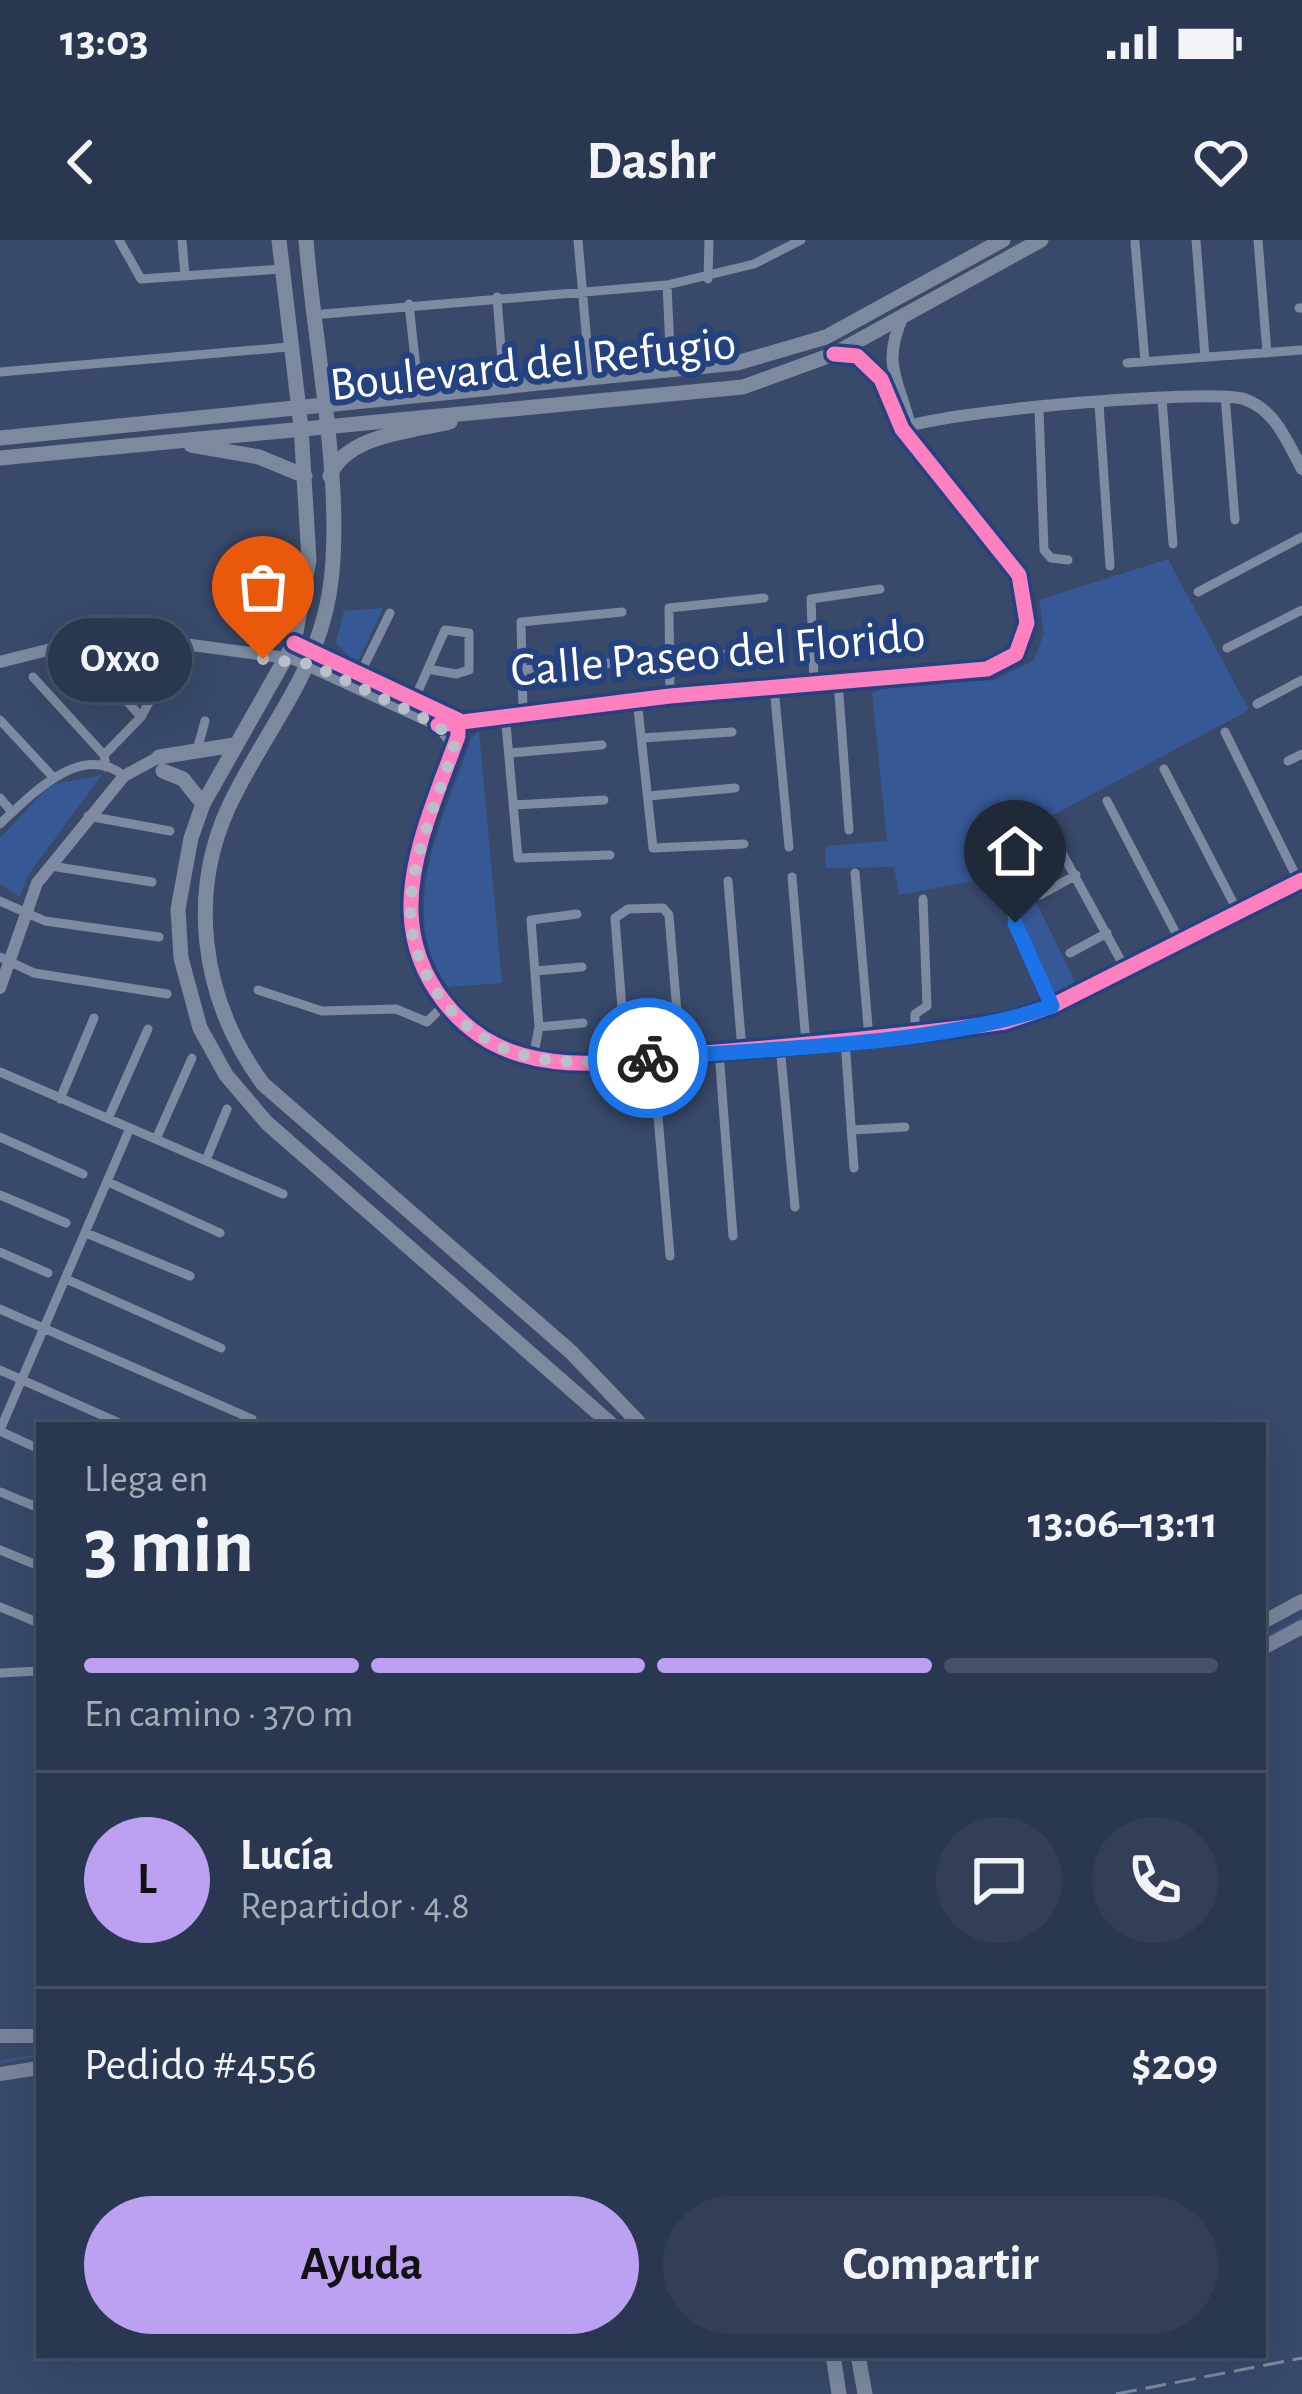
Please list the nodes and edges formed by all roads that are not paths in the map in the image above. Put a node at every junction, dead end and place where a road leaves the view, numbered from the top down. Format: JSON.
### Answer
{"nodes":[{"id":1,"x":118,"y":240,"type":"edge"},
{"id":2,"x":182,"y":240,"type":"edge"},
{"id":3,"x":279,"y":240,"type":"edge"},
{"id":4,"x":306,"y":240,"type":"edge"},
{"id":5,"x":578,"y":240,"type":"edge"},
{"id":6,"x":709,"y":240,"type":"edge"},
{"id":7,"x":801,"y":240,"type":"edge"},
{"id":8,"x":1003,"y":240,"type":"edge"},
{"id":9,"x":1040,"y":240,"type":"edge"},
{"id":10,"x":1196,"y":240,"type":"edge"},
{"id":11,"x":1258,"y":240,"type":"edge"},
{"id":12,"x":1135,"y":242,"type":"edge"},
{"id":13,"x":281,"y":269,"type":"junction"},
{"id":14,"x":185,"y":276,"type":"junction"},
{"id":15,"x":708,"y":278,"type":"junction"},
{"id":16,"x":667,"y":285,"type":"junction"},
{"id":17,"x":585,"y":291,"type":"junction"},
{"id":18,"x":497,"y":297,"type":"junction"},
{"id":19,"x":409,"y":304,"type":"junction"},
{"id":20,"x":904,"y":314,"type":"junction"},
{"id":21,"x":312,"y":315,"type":"junction"},
{"id":22,"x":289,"y":347,"type":"junction"},
{"id":23,"x":1302,"y":350,"type":"edge"},
{"id":24,"x":1267,"y":353,"type":"junction"},
{"id":25,"x":834,"y":354,"type":"junction"},
{"id":26,"x":1205,"y":357,"type":"junction"},
{"id":27,"x":1145,"y":362,"type":"junction"},
{"id":28,"x":1127,"y":363,"type":"dead end"},
{"id":29,"x":671,"y":370,"type":"junction"},
{"id":30,"x":0,"y":372,"type":"edge"},
{"id":31,"x":886,"y":377,"type":"junction"},
{"id":32,"x":590,"y":378,"type":"junction"},
{"id":33,"x":504,"y":387,"type":"junction"},
{"id":34,"x":1225,"y":395,"type":"junction"},
{"id":35,"x":418,"y":396,"type":"junction"},
{"id":36,"x":1162,"y":398,"type":"junction"},
{"id":37,"x":1099,"y":404,"type":"junction"},
{"id":38,"x":323,"y":406,"type":"junction"},
{"id":39,"x":298,"y":409,"type":"junction"},
{"id":40,"x":1039,"y":409,"type":"junction"},
{"id":41,"x":492,"y":412,"type":"junction"},
{"id":42,"x":325,"y":424,"type":"junction"},
{"id":43,"x":301,"y":427,"type":"junction"},
{"id":44,"x":908,"y":431,"type":"junction"},
{"id":45,"x":0,"y":437,"type":"edge"},
{"id":46,"x":176,"y":442,"type":"junction"},
{"id":47,"x":0,"y":458,"type":"edge"},
{"id":48,"x":1302,"y":469,"type":"edge"},
{"id":49,"x":305,"y":476,"type":"junction"},
{"id":50,"x":328,"y":479,"type":"junction"},
{"id":51,"x":1235,"y":520,"type":"dead end"},
{"id":52,"x":1302,"y":537,"type":"edge"},
{"id":53,"x":1173,"y":544,"type":"dead end"},
{"id":54,"x":1068,"y":560,"type":"dead end"},
{"id":55,"x":1110,"y":566,"type":"dead end"},
{"id":56,"x":880,"y":589,"type":"dead end"},
{"id":57,"x":1198,"y":592,"type":"dead end"},
{"id":58,"x":764,"y":598,"type":"dead end"},
{"id":59,"x":1302,"y":610,"type":"edge"},
{"id":60,"x":622,"y":612,"type":"dead end"},
{"id":61,"x":390,"y":614,"type":"dead end"},
{"id":62,"x":882,"y":638,"type":"dead end"},
{"id":63,"x":812,"y":644,"type":"junction"},
{"id":64,"x":1227,"y":648,"type":"dead end"},
{"id":65,"x":291,"y":651,"type":"junction"},
{"id":66,"x":766,"y":651,"type":"dead end"},
{"id":67,"x":314,"y":658,"type":"junction"},
{"id":68,"x":667,"y":659,"type":"junction"},
{"id":69,"x":0,"y":662,"type":"edge"},
{"id":70,"x":625,"y":662,"type":"dead end"},
{"id":71,"x":169,"y":665,"type":"dead end"},
{"id":72,"x":98,"y":668,"type":"dead end"},
{"id":73,"x":428,"y":669,"type":"junction"},
{"id":74,"x":521,"y":670,"type":"junction"},
{"id":75,"x":33,"y":677,"type":"dead end"},
{"id":76,"x":358,"y":680,"type":"junction"},
{"id":77,"x":1302,"y":680,"type":"edge"},
{"id":78,"x":838,"y":681,"type":"junction"},
{"id":79,"x":814,"y":683,"type":"junction"},
{"id":80,"x":773,"y":687,"type":"junction"},
{"id":81,"x":670,"y":695,"type":"junction"},
{"id":82,"x":637,"y":699,"type":"junction"},
{"id":83,"x":1257,"y":704,"type":"dead end"},
{"id":84,"x":412,"y":705,"type":"junction"},
{"id":85,"x":523,"y":711,"type":"junction"},
{"id":86,"x":505,"y":713,"type":"junction"},
{"id":87,"x":141,"y":717,"type":"junction"},
{"id":88,"x":0,"y":720,"type":"edge"},
{"id":89,"x":458,"y":720,"type":"junction"},
{"id":90,"x":205,"y":722,"type":"dead end"},
{"id":91,"x":438,"y":725,"type":"junction"},
{"id":92,"x":1225,"y":732,"type":"dead end"},
{"id":93,"x":732,"y":733,"type":"dead end"},
{"id":94,"x":642,"y":739,"type":"junction"},
{"id":95,"x":234,"y":745,"type":"junction"},
{"id":96,"x":454,"y":746,"type":"junction"},
{"id":97,"x":602,"y":746,"type":"dead end"},
{"id":98,"x":198,"y":752,"type":"junction"},
{"id":99,"x":509,"y":753,"type":"junction"},
{"id":100,"x":1302,"y":754,"type":"edge"},
{"id":101,"x":105,"y":761,"type":"junction"},
{"id":102,"x":1288,"y":761,"type":"dead end"},
{"id":103,"x":161,"y":764,"type":"junction"},
{"id":104,"x":1164,"y":769,"type":"dead end"},
{"id":105,"x":130,"y":773,"type":"junction"},
{"id":106,"x":52,"y":776,"type":"junction"},
{"id":107,"x":735,"y":788,"type":"dead end"},
{"id":108,"x":647,"y":796,"type":"junction"},
{"id":109,"x":0,"y":798,"type":"edge"},
{"id":110,"x":604,"y":800,"type":"dead end"},
{"id":111,"x":1107,"y":801,"type":"dead end"},
{"id":112,"x":203,"y":804,"type":"junction"},
{"id":113,"x":514,"y":805,"type":"junction"},
{"id":114,"x":13,"y":812,"type":"junction"},
{"id":115,"x":88,"y":816,"type":"junction"},
{"id":116,"x":0,"y":824,"type":"edge"},
{"id":117,"x":849,"y":830,"type":"dead end"},
{"id":118,"x":170,"y":831,"type":"dead end"},
{"id":119,"x":1050,"y":831,"type":"dead end"},
{"id":120,"x":744,"y":844,"type":"dead end"},
{"id":121,"x":789,"y":847,"type":"dead end"},
{"id":122,"x":610,"y":855,"type":"dead end"},
{"id":123,"x":50,"y":866,"type":"junction"},
{"id":124,"x":855,"y":873,"type":"dead end"},
{"id":125,"x":1076,"y":875,"type":"junction"},
{"id":126,"x":792,"y":877,"type":"dead end"},
{"id":127,"x":728,"y":881,"type":"dead end"},
{"id":128,"x":997,"y":881,"type":"dead end"},
{"id":129,"x":1301,"y":881,"type":"edge"},
{"id":130,"x":152,"y":882,"type":"dead end"},
{"id":131,"x":1040,"y":895,"type":"dead end"},
{"id":132,"x":923,"y":899,"type":"dead end"},
{"id":133,"x":0,"y":901,"type":"edge"},
{"id":134,"x":1238,"y":912,"type":"junction"},
{"id":135,"x":577,"y":914,"type":"dead end"},
{"id":136,"x":24,"y":915,"type":"junction"},
{"id":137,"x":1107,"y":933,"type":"junction"},
{"id":138,"x":159,"y":937,"type":"dead end"},
{"id":139,"x":1180,"y":941,"type":"junction"},
{"id":140,"x":1070,"y":953,"type":"dead end"},
{"id":141,"x":5,"y":959,"type":"edge"},
{"id":142,"x":582,"y":967,"type":"dead end"},
{"id":143,"x":1126,"y":970,"type":"junction"},
{"id":144,"x":535,"y":971,"type":"junction"},
{"id":145,"x":0,"y":988,"type":"edge"},
{"id":146,"x":258,"y":990,"type":"dead end"},
{"id":147,"x":167,"y":994,"type":"dead end"},
{"id":148,"x":445,"y":1004,"type":"junction"},
{"id":149,"x":1052,"y":1006,"type":"junction"},
{"id":150,"x":94,"y":1018,"type":"dead end"},
{"id":151,"x":583,"y":1023,"type":"dead end"},
{"id":152,"x":539,"y":1027,"type":"junction"},
{"id":153,"x":148,"y":1029,"type":"dead end"},
{"id":154,"x":625,"y":1034,"type":"junction"},
{"id":155,"x":916,"y":1034,"type":"junction"},
{"id":156,"x":869,"y":1038,"type":"junction"},
{"id":157,"x":845,"y":1040,"type":"junction"},
{"id":158,"x":806,"y":1043,"type":"junction"},
{"id":159,"x":780,"y":1046,"type":"junction"},
{"id":160,"x":742,"y":1050,"type":"junction"},
{"id":161,"x":718,"y":1052,"type":"junction"},
{"id":162,"x":192,"y":1058,"type":"dead end"},
{"id":163,"x":533,"y":1058,"type":"junction"},
{"id":164,"x":653,"y":1058,"type":"junction"},
{"id":165,"x":626,"y":1060,"type":"junction"},
{"id":166,"x":0,"y":1072,"type":"edge"},
{"id":167,"x":60,"y":1099,"type":"junction"},
{"id":168,"x":227,"y":1109,"type":"dead end"},
{"id":169,"x":108,"y":1118,"type":"junction"},
{"id":170,"x":905,"y":1127,"type":"dead end"},
{"id":171,"x":130,"y":1128,"type":"junction"},
{"id":172,"x":852,"y":1130,"type":"junction"},
{"id":173,"x":0,"y":1138,"type":"edge"},
{"id":174,"x":156,"y":1139,"type":"junction"},
{"id":175,"x":206,"y":1160,"type":"junction"},
{"id":176,"x":854,"y":1168,"type":"dead end"},
{"id":177,"x":82,"y":1174,"type":"dead end"},
{"id":178,"x":108,"y":1182,"type":"junction"},
{"id":179,"x":283,"y":1194,"type":"dead end"},
{"id":180,"x":0,"y":1195,"type":"edge"},
{"id":181,"x":795,"y":1207,"type":"dead end"},
{"id":182,"x":66,"y":1223,"type":"dead end"},
{"id":183,"x":86,"y":1232,"type":"junction"},
{"id":184,"x":220,"y":1233,"type":"dead end"},
{"id":185,"x":733,"y":1236,"type":"dead end"},
{"id":186,"x":0,"y":1252,"type":"edge"},
{"id":187,"x":670,"y":1256,"type":"dead end"},
{"id":188,"x":48,"y":1273,"type":"dead end"},
{"id":189,"x":190,"y":1276,"type":"dead end"},
{"id":190,"x":66,"y":1279,"type":"junction"},
{"id":191,"x":0,"y":1309,"type":"edge"},
{"id":192,"x":44,"y":1328,"type":"junction"},
{"id":193,"x":221,"y":1348,"type":"dead end"},
{"id":194,"x":0,"y":1370,"type":"edge"},
{"id":195,"x":22,"y":1379,"type":"junction"},
{"id":196,"x":567,"y":1382,"type":"junction"},
{"id":197,"x":619,"y":1396,"type":"junction"},
{"id":198,"x":253,"y":1419,"type":"dead end"},
{"id":199,"x":117,"y":1422,"type":"edge"},
{"id":200,"x":609,"y":1422,"type":"edge"},
{"id":201,"x":638,"y":1422,"type":"edge"},
{"id":202,"x":0,"y":1430,"type":"edge"},
{"id":203,"x":36,"y":1447,"type":"edge"},
{"id":204,"x":0,"y":1492,"type":"edge"},
{"id":205,"x":36,"y":1507,"type":"edge"},
{"id":206,"x":0,"y":1550,"type":"edge"},
{"id":207,"x":36,"y":1565,"type":"edge"},
{"id":208,"x":1302,"y":1601,"type":"edge"},
{"id":209,"x":0,"y":1607,"type":"edge"},
{"id":210,"x":1266,"y":1620,"type":"edge"},
{"id":211,"x":36,"y":1622,"type":"edge"},
{"id":212,"x":1302,"y":1627,"type":"edge"},
{"id":213,"x":1266,"y":1646,"type":"edge"},
{"id":214,"x":36,"y":1671,"type":"edge"},
{"id":215,"x":0,"y":1673,"type":"edge"},
{"id":216,"x":0,"y":2036,"type":"edge"},
{"id":217,"x":36,"y":2036,"type":"edge"},
{"id":218,"x":36,"y":2068,"type":"edge"},
{"id":219,"x":0,"y":2074,"type":"edge"},
{"id":220,"x":833,"y":2358,"type":"edge"},
{"id":221,"x":859,"y":2358,"type":"edge"},
{"id":222,"x":839,"y":2394,"type":"edge"},
{"id":223,"x":865,"y":2394,"type":"edge"}],
"edges":[{"from":1,"to":14,"type":"street"},
{"from":2,"to":14,"type":"street"},
{"from":3,"to":13,"type":"main road"},
{"from":4,"to":21,"type":"main road"},
{"from":5,"to":17,"type":"street"},
{"from":6,"to":15,"type":"street"},
{"from":7,"to":15,"type":"street"},
{"from":8,"to":29,"type":"main road","name":"Boulevard del Refugio"},
{"from":9,"to":20,"type":"main road","name":"Boulevard del Refugio"},
{"from":10,"to":26,"type":"street"},
{"from":11,"to":24,"type":"street"},
{"from":12,"to":27,"type":"street"},
{"from":13,"to":14,"type":"street"},
{"from":13,"to":22,"type":"main road"},
{"from":15,"to":16,"type":"street"},
{"from":16,"to":17,"type":"street"},
{"from":16,"to":29,"type":"street"},
{"from":17,"to":18,"type":"street"},
{"from":17,"to":32,"type":"street"},
{"from":18,"to":19,"type":"street"},
{"from":18,"to":33,"type":"street"},
{"from":19,"to":21,"type":"street"},
{"from":19,"to":35,"type":"street"},
{"from":20,"to":25,"type":"main road","name":"Boulevard del Refugio"},
{"from":20,"to":31,"type":"street"},
{"from":21,"to":38,"type":"main road"},
{"from":22,"to":30,"type":"street"},
{"from":22,"to":39,"type":"main road"},
{"from":23,"to":24,"type":"street"},
{"from":24,"to":26,"type":"street"},
{"from":25,"to":31,"type":"street"},
{"from":25,"to":41,"type":"main road","name":"Boulevard del Refugio"},
{"from":26,"to":27,"type":"street"},
{"from":27,"to":28,"type":"street"},
{"from":29,"to":32,"type":"main road","name":"Boulevard del Refugio"},
{"from":31,"to":44,"type":"street"},
{"from":32,"to":33,"type":"main road","name":"Boulevard del Refugio"},
{"from":33,"to":35,"type":"main road","name":"Boulevard del Refugio"},
{"from":34,"to":36,"type":"street"},
{"from":34,"to":48,"type":"street"},
{"from":34,"to":51,"type":"street"},
{"from":35,"to":38,"type":"main road","name":"Boulevard del Refugio"},
{"from":36,"to":37,"type":"street"},
{"from":36,"to":53,"type":"street"},
{"from":37,"to":40,"type":"street"},
{"from":37,"to":55,"type":"street"},
{"from":38,"to":39,"type":"main road","name":"Boulevard del Refugio"},
{"from":38,"to":42,"type":"main road"},
{"from":39,"to":43,"type":"main road"},
{"from":39,"to":45,"type":"main road","name":"Boulevard del Refugio"},
{"from":40,"to":44,"type":"street"},
{"from":40,"to":54,"type":"street"},
{"from":41,"to":42,"type":"main road","name":"Boulevard del Refugio"},
{"from":41,"to":50,"type":"main road"},
{"from":42,"to":43,"type":"main road","name":"Boulevard del Refugio"},
{"from":42,"to":50,"type":"main road"},
{"from":43,"to":46,"type":"main road","name":"Boulevard del Refugio"},
{"from":43,"to":49,"type":"main road"},
{"from":44,"to":78,"type":"street","name":"Calle Paseo del Florido"},
{"from":46,"to":47,"type":"main road","name":"Boulevard del Refugio"},
{"from":46,"to":49,"type":"main road"},
{"from":49,"to":65,"type":"main road"},
{"from":50,"to":67,"type":"main road"},
{"from":52,"to":57,"type":"street"},
{"from":56,"to":63,"type":"street"},
{"from":58,"to":68,"type":"street"},
{"from":59,"to":64,"type":"street"},
{"from":60,"to":74,"type":"street"},
{"from":61,"to":76,"type":"street"},
{"from":62,"to":63,"type":"street"},
{"from":63,"to":79,"type":"street"},
{"from":65,"to":67,"type":"street"},
{"from":65,"to":69,"type":"street"},
{"from":65,"to":95,"type":"main road"},
{"from":66,"to":68,"type":"street"},
{"from":67,"to":76,"type":"street"},
{"from":67,"to":197,"type":"main road"},
{"from":68,"to":81,"type":"street"},
{"from":70,"to":74,"type":"street"},
{"from":71,"to":87,"type":"street"},
{"from":72,"to":87,"type":"street"},
{"from":73,"to":73,"type":"street"},
{"from":73,"to":84,"type":"street"},
{"from":74,"to":85,"type":"street"},
{"from":75,"to":101,"type":"street"},
{"from":76,"to":84,"type":"street"},
{"from":77,"to":83,"type":"street"},
{"from":78,"to":79,"type":"street","name":"Calle Paseo del Florido"},
{"from":78,"to":117,"type":"street"},
{"from":79,"to":80,"type":"street","name":"Calle Paseo del Florido"},
{"from":80,"to":81,"type":"street","name":"Calle Paseo del Florido"},
{"from":80,"to":121,"type":"street"},
{"from":81,"to":82,"type":"street","name":"Calle Paseo del Florido"},
{"from":82,"to":85,"type":"street","name":"Calle Paseo del Florido"},
{"from":82,"to":94,"type":"street"},
{"from":84,"to":89,"type":"street"},
{"from":84,"to":91,"type":"street"},
{"from":85,"to":86,"type":"street","name":"Calle Paseo del Florido"},
{"from":86,"to":89,"type":"street","name":"Calle Paseo del Florido"},
{"from":86,"to":99,"type":"street"},
{"from":87,"to":101,"type":"street"},
{"from":88,"to":106,"type":"street"},
{"from":89,"to":91,"type":"street","name":"Calle Paseo del Florido"},
{"from":89,"to":96,"type":"street"},
{"from":90,"to":98,"type":"street"},
{"from":91,"to":96,"type":"street"},
{"from":92,"to":129,"type":"street"},
{"from":93,"to":94,"type":"street"},
{"from":94,"to":108,"type":"street"},
{"from":95,"to":98,"type":"main road"},
{"from":95,"to":112,"type":"main road"},
{"from":96,"to":148,"type":"street"},
{"from":97,"to":99,"type":"street"},
{"from":98,"to":103,"type":"main road"},
{"from":99,"to":113,"type":"street"},
{"from":100,"to":102,"type":"street"},
{"from":101,"to":105,"type":"street"},
{"from":101,"to":106,"type":"street"},
{"from":103,"to":105,"type":"street"},
{"from":103,"to":112,"type":"main road"},
{"from":104,"to":134,"type":"street"},
{"from":105,"to":115,"type":"street"},
{"from":106,"to":114,"type":"street"},
{"from":107,"to":108,"type":"street"},
{"from":108,"to":120,"type":"street"},
{"from":109,"to":114,"type":"street"},
{"from":110,"to":113,"type":"street"},
{"from":111,"to":139,"type":"street"},
{"from":112,"to":196,"type":"main road"},
{"from":113,"to":122,"type":"street"},
{"from":114,"to":116,"type":"street"},
{"from":115,"to":118,"type":"street"},
{"from":115,"to":123,"type":"street"},
{"from":119,"to":125,"type":"street"},
{"from":123,"to":130,"type":"street"},
{"from":123,"to":136,"type":"street"},
{"from":124,"to":156,"type":"street"},
{"from":125,"to":131,"type":"street"},
{"from":125,"to":137,"type":"street"},
{"from":126,"to":158,"type":"street"},
{"from":127,"to":160,"type":"street"},
{"from":128,"to":149,"type":"street"},
{"from":129,"to":134,"type":"street"},
{"from":132,"to":155,"type":"street"},
{"from":133,"to":136,"type":"street"},
{"from":134,"to":139,"type":"street"},
{"from":135,"to":144,"type":"street"},
{"from":136,"to":138,"type":"street"},
{"from":136,"to":141,"type":"street"},
{"from":137,"to":140,"type":"street"},
{"from":137,"to":143,"type":"street"},
{"from":139,"to":143,"type":"street"},
{"from":141,"to":145,"type":"street"},
{"from":141,"to":147,"type":"street"},
{"from":142,"to":144,"type":"street"},
{"from":143,"to":149,"type":"street"},
{"from":144,"to":152,"type":"street"},
{"from":146,"to":148,"type":"street"},
{"from":148,"to":163,"type":"street"},
{"from":149,"to":155,"type":"street"},
{"from":150,"to":167,"type":"street"},
{"from":151,"to":152,"type":"street"},
{"from":152,"to":163,"type":"street"},
{"from":153,"to":169,"type":"street"},
{"from":154,"to":154,"type":"street"},
{"from":154,"to":165,"type":"street"},
{"from":155,"to":156,"type":"street"},
{"from":156,"to":157,"type":"street"},
{"from":157,"to":158,"type":"street"},
{"from":157,"to":172,"type":"street"},
{"from":158,"to":159,"type":"street"},
{"from":159,"to":160,"type":"street"},
{"from":159,"to":181,"type":"street"},
{"from":160,"to":161,"type":"street"},
{"from":161,"to":164,"type":"street"},
{"from":161,"to":185,"type":"street"},
{"from":162,"to":174,"type":"street"},
{"from":163,"to":165,"type":"street"},
{"from":164,"to":165,"type":"street"},
{"from":164,"to":187,"type":"street"},
{"from":166,"to":167,"type":"street"},
{"from":167,"to":169,"type":"street"},
{"from":168,"to":175,"type":"street"},
{"from":169,"to":171,"type":"street"},
{"from":170,"to":172,"type":"street"},
{"from":171,"to":174,"type":"street"},
{"from":171,"to":178,"type":"street"},
{"from":172,"to":176,"type":"street"},
{"from":173,"to":177,"type":"street"},
{"from":174,"to":175,"type":"street"},
{"from":175,"to":179,"type":"street"},
{"from":178,"to":183,"type":"street"},
{"from":178,"to":184,"type":"street"},
{"from":180,"to":182,"type":"street"},
{"from":183,"to":189,"type":"street"},
{"from":183,"to":190,"type":"street"},
{"from":186,"to":188,"type":"street"},
{"from":190,"to":192,"type":"street"},
{"from":190,"to":193,"type":"street"},
{"from":191,"to":192,"type":"street"},
{"from":192,"to":195,"type":"street"},
{"from":192,"to":198,"type":"street"},
{"from":194,"to":195,"type":"street"},
{"from":195,"to":199,"type":"street"},
{"from":195,"to":202,"type":"street"},
{"from":196,"to":197,"type":"main road"},
{"from":196,"to":200,"type":"main road"},
{"from":197,"to":201,"type":"main road"},
{"from":202,"to":203,"type":"street"},
{"from":204,"to":205,"type":"street"},
{"from":206,"to":207,"type":"street"},
{"from":208,"to":210,"type":"main road"},
{"from":209,"to":211,"type":"street"},
{"from":212,"to":213,"type":"main road"},
{"from":214,"to":215,"type":"street"},
{"from":216,"to":217,"type":"main road"},
{"from":218,"to":219,"type":"main road"},
{"from":220,"to":222,"type":"main road"},
{"from":221,"to":223,"type":"main road"}]}
